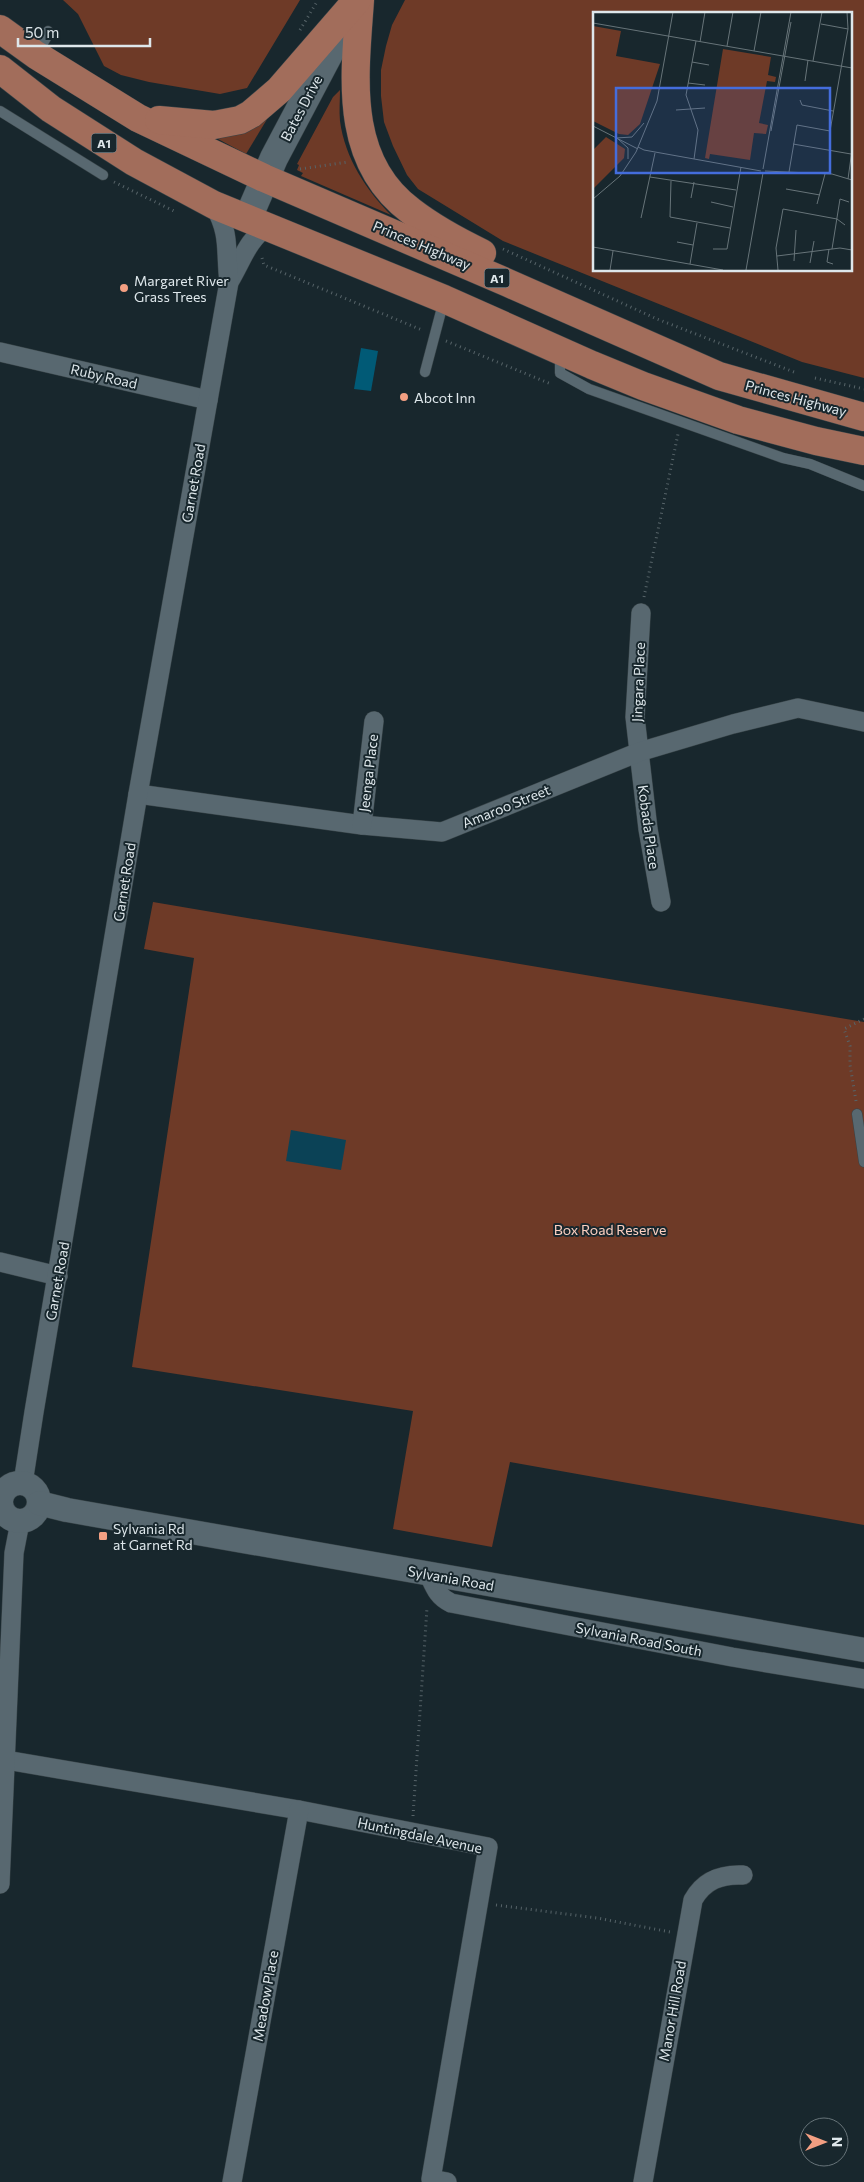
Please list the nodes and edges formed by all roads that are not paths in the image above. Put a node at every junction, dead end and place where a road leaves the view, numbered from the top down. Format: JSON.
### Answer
{"nodes":[{"id":1,"x":358,"y":0,"type":"edge"},
{"id":2,"x":0,"y":29,"type":"edge"},
{"id":3,"x":48,"y":31,"type":"dead end"},
{"id":4,"x":36,"y":55,"type":"junction"},
{"id":5,"x":0,"y":69,"type":"edge"},
{"id":6,"x":0,"y":111,"type":"edge"},
{"id":7,"x":138,"y":118,"type":"junction"},
{"id":8,"x":103,"y":175,"type":"road end"},
{"id":9,"x":264,"y":178,"type":"junction"},
{"id":10,"x":214,"y":205,"type":"junction"},
{"id":11,"x":258,"y":222,"type":"junction"},
{"id":12,"x":229,"y":282,"type":"junction"},
{"id":13,"x":508,"y":282,"type":"junction"},
{"id":14,"x":444,"y":299,"type":"junction"},
{"id":15,"x":560,"y":351,"type":"junction"},
{"id":16,"x":0,"y":352,"type":"edge"},
{"id":17,"x":425,"y":372,"type":"dead end"},
{"id":18,"x":208,"y":400,"type":"junction"},
{"id":19,"x":864,"y":416,"type":"edge"},
{"id":20,"x":864,"y":451,"type":"edge"},
{"id":21,"x":813,"y":453,"type":"junction"},
{"id":22,"x":864,"y":486,"type":"edge"},
{"id":23,"x":641,"y":612,"type":"road end"},
{"id":24,"x":374,"y":721,"type":"dead end"},
{"id":25,"x":864,"y":722,"type":"edge"},
{"id":26,"x":639,"y":752,"type":"junction"},
{"id":27,"x":138,"y":794,"type":"junction"},
{"id":28,"x":362,"y":825,"type":"junction"},
{"id":29,"x":661,"y":902,"type":"dead end"},
{"id":30,"x":857,"y":1114,"type":"road end"},
{"id":31,"x":864,"y":1162,"type":"edge"},
{"id":32,"x":0,"y":1262,"type":"edge"},
{"id":33,"x":58,"y":1276,"type":"junction"},
{"id":34,"x":24,"y":1483,"type":"junction"},
{"id":35,"x":1,"y":1496,"type":"edge"},
{"id":36,"x":39,"y":1503,"type":"junction"},
{"id":37,"x":20,"y":1522,"type":"junction"},
{"id":38,"x":429,"y":1575,"type":"junction"},
{"id":39,"x":864,"y":1650,"type":"edge"},
{"id":40,"x":864,"y":1678,"type":"edge"},
{"id":41,"x":6,"y":1760,"type":"junction"},
{"id":42,"x":299,"y":1810,"type":"junction"},
{"id":43,"x":743,"y":1875,"type":"dead end"},
{"id":44,"x":0,"y":1884,"type":"edge"},
{"id":45,"x":232,"y":2182,"type":"edge"},
{"id":46,"x":447,"y":2182,"type":"edge"},
{"id":47,"x":643,"y":2182,"type":"edge"}],
"edges":[{"from":1,"to":7,"type":"highway"},
{"from":1,"to":9,"type":"main road","name":"Bates Drive"},
{"from":1,"to":13,"type":"highway"},
{"from":2,"to":4,"type":"highway","name":"Princes Highway","number":"A1"},
{"from":3,"to":4,"type":"lane"},
{"from":4,"to":7,"type":"highway","name":"Princes Highway","number":"A1"},
{"from":5,"to":10,"type":"highway","number":"A1"},
{"from":6,"to":8,"type":"lane"},
{"from":7,"to":9,"type":"highway","name":"Princes Highway","number":"A1"},
{"from":9,"to":11,"type":"main road","name":"Bates Drive"},
{"from":9,"to":13,"type":"highway","name":"Princes Highway","number":"A1"},
{"from":10,"to":11,"type":"highway","number":"A1"},
{"from":10,"to":12,"type":"street","name":"Garnet Road"},
{"from":11,"to":12,"type":"street","name":"Garnet Road"},
{"from":11,"to":14,"type":"highway","number":"A1"},
{"from":12,"to":18,"type":"street","name":"Garnet Road"},
{"from":13,"to":19,"type":"highway","name":"Princes Highway","number":"A1"},
{"from":14,"to":15,"type":"highway","number":"A1"},
{"from":14,"to":17,"type":"lane"},
{"from":15,"to":21,"type":"highway","number":"A1"},
{"from":15,"to":21,"type":"lane"},
{"from":16,"to":18,"type":"street","name":"Ruby Road"},
{"from":18,"to":27,"type":"street","name":"Garnet Road"},
{"from":20,"to":21,"type":"highway","number":"A1"},
{"from":21,"to":22,"type":"lane"},
{"from":23,"to":26,"type":"street","name":"Jingara Place"},
{"from":24,"to":28,"type":"street","name":"Jeenga Place"},
{"from":25,"to":26,"type":"street","name":"Amaroo Street"},
{"from":26,"to":28,"type":"street","name":"Amaroo Street"},
{"from":26,"to":29,"type":"street","name":"Kobada Place"},
{"from":27,"to":28,"type":"street","name":"Amaroo Street"},
{"from":27,"to":33,"type":"street","name":"Garnet Road"},
{"from":30,"to":31,"type":"lane"},
{"from":32,"to":33,"type":"street"},
{"from":33,"to":34,"type":"street","name":"Garnet Road"},
{"from":34,"to":35,"type":"street"},
{"from":34,"to":36,"type":"street"},
{"from":35,"to":37,"type":"street"},
{"from":36,"to":37,"type":"street"},
{"from":36,"to":38,"type":"street","name":"Sylvania Road"},
{"from":37,"to":41,"type":"street"},
{"from":38,"to":39,"type":"street","name":"Sylvania Road"},
{"from":38,"to":40,"type":"street","name":"Sylvania Road South"},
{"from":41,"to":42,"type":"street","name":"Huntingdale Avenue"},
{"from":41,"to":44,"type":"street"},
{"from":42,"to":45,"type":"street","name":"Meadow Place"},
{"from":42,"to":46,"type":"street","name":"Huntingdale Avenue"},
{"from":43,"to":47,"type":"street","name":"Manor Hill Road"}]}
